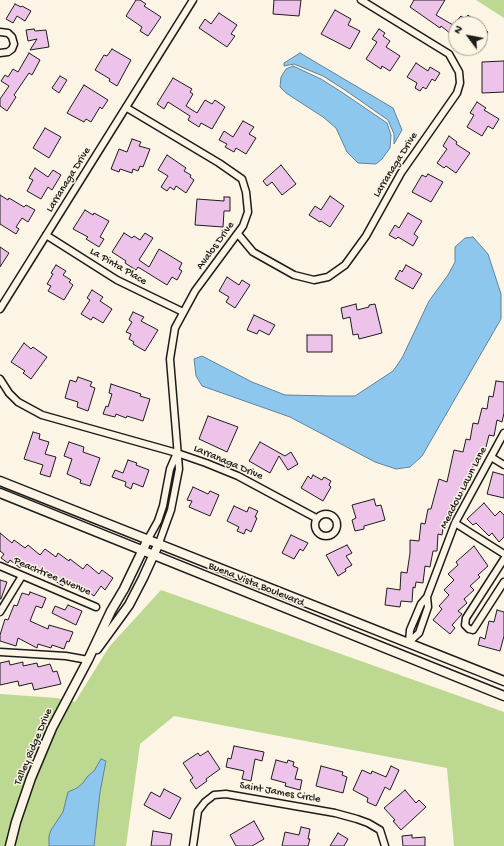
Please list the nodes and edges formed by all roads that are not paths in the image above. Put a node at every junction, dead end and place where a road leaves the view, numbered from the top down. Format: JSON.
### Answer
{"nodes":[{"id":1,"x":193,"y":0,"type":"edge"},
{"id":2,"x":361,"y":0,"type":"edge"},
{"id":3,"x":0,"y":32,"type":"edge"},
{"id":4,"x":0,"y":53,"type":"edge"},
{"id":5,"x":127,"y":108,"type":"junction"},
{"id":6,"x":238,"y":234,"type":"junction"},
{"id":7,"x":46,"y":235,"type":"junction"},
{"id":8,"x":0,"y":309,"type":"edge"},
{"id":9,"x":183,"y":312,"type":"junction"},
{"id":10,"x":0,"y":379,"type":"edge"},
{"id":11,"x":504,"y":433,"type":"edge"},
{"id":12,"x":177,"y":453,"type":"junction"},
{"id":13,"x":491,"y":457,"type":"junction"},
{"id":14,"x":504,"y":465,"type":"edge"},
{"id":15,"x":0,"y":481,"type":"edge"},
{"id":16,"x":0,"y":493,"type":"edge"},
{"id":17,"x":316,"y":518,"type":"dead end"},
{"id":18,"x":455,"y":524,"type":"junction"},
{"id":19,"x":148,"y":539,"type":"junction"},
{"id":20,"x":159,"y":543,"type":"junction"},
{"id":21,"x":143,"y":552,"type":"junction"},
{"id":22,"x":504,"y":554,"type":"edge"},
{"id":23,"x":154,"y":556,"type":"junction"},
{"id":24,"x":504,"y":559,"type":"edge"},
{"id":25,"x":0,"y":566,"type":"edge"},
{"id":26,"x":22,"y":576,"type":"junction"},
{"id":27,"x":504,"y":582,"type":"edge"},
{"id":28,"x":96,"y":607,"type":"dead end"},
{"id":29,"x":0,"y":612,"type":"edge"},
{"id":30,"x":409,"y":642,"type":"junction"},
{"id":31,"x":0,"y":652,"type":"edge"},
{"id":32,"x":404,"y":656,"type":"junction"},
{"id":33,"x":88,"y":660,"type":"junction"},
{"id":34,"x":504,"y":681,"type":"edge"},
{"id":35,"x":504,"y":696,"type":"edge"},
{"id":36,"x":10,"y":846,"type":"edge"},
{"id":37,"x":193,"y":846,"type":"edge"},
{"id":38,"x":385,"y":846,"type":"edge"}],
"edges":[{"from":1,"to":5,"type":"street","name":"Larranaga Drive"},
{"from":2,"to":6,"type":"street","name":"Larranaga Drive"},
{"from":3,"to":4,"type":"street"},
{"from":5,"to":6,"type":"street","name":"Avalos Drive"},
{"from":5,"to":7,"type":"street","name":"Larranaga Drive"},
{"from":6,"to":9,"type":"street","name":"Avalos Drive"},
{"from":7,"to":8,"type":"street","name":"Larranaga Drive"},
{"from":7,"to":9,"type":"street","name":"La Pinta Place"},
{"from":9,"to":12,"type":"street","name":"Avalos Drive"},
{"from":10,"to":12,"type":"street","name":"Larranaga Drive"},
{"from":11,"to":13,"type":"street","name":"Meadow Lawn Lane"},
{"from":12,"to":17,"type":"street","name":"Larranaga Drive"},
{"from":12,"to":19,"type":"street","name":"Avalos Drive"},
{"from":12,"to":20,"type":"street","name":"Avalos Drive"},
{"from":13,"to":14,"type":"street"},
{"from":13,"to":18,"type":"street","name":"Meadow Lawn Lane"},
{"from":15,"to":19,"type":"main road","name":"Buena Vista Boulevard"},
{"from":16,"to":21,"type":"main road","name":"Buena Vista Boulevard"},
{"from":18,"to":22,"type":"street"},
{"from":18,"to":30,"type":"street","name":"Meadow Lawn Lane"},
{"from":19,"to":20,"type":"main road","name":"Buena Vista Boulevard"},
{"from":19,"to":21,"type":"main road","name":"Talley Ridge Drive"},
{"from":20,"to":23,"type":"main road","name":"Talley Ridge Drive"},
{"from":20,"to":30,"type":"main road","name":"Buena Vista Boulevard"},
{"from":21,"to":23,"type":"main road","name":"Buena Vista Boulevard"},
{"from":21,"to":33,"type":"main road","name":"Talley Ridge Drive"},
{"from":23,"to":32,"type":"main road","name":"Buena Vista Boulevard"},
{"from":23,"to":33,"type":"main road","name":"Talley Ridge Drive"},
{"from":24,"to":27,"type":"street"},
{"from":25,"to":26,"type":"street","name":"Peachtree Avenue"},
{"from":26,"to":28,"type":"street","name":"Peachtree Avenue"},
{"from":26,"to":29,"type":"street"},
{"from":30,"to":32,"type":"main road"},
{"from":30,"to":34,"type":"main road","name":"Buena Vista Boulevard"},
{"from":31,"to":33,"type":"street"},
{"from":32,"to":35,"type":"main road","name":"Buena Vista Boulevard"},
{"from":33,"to":36,"type":"main road","name":"Talley Ridge Drive"},
{"from":37,"to":38,"type":"street","name":"Saint James Circle"}]}
